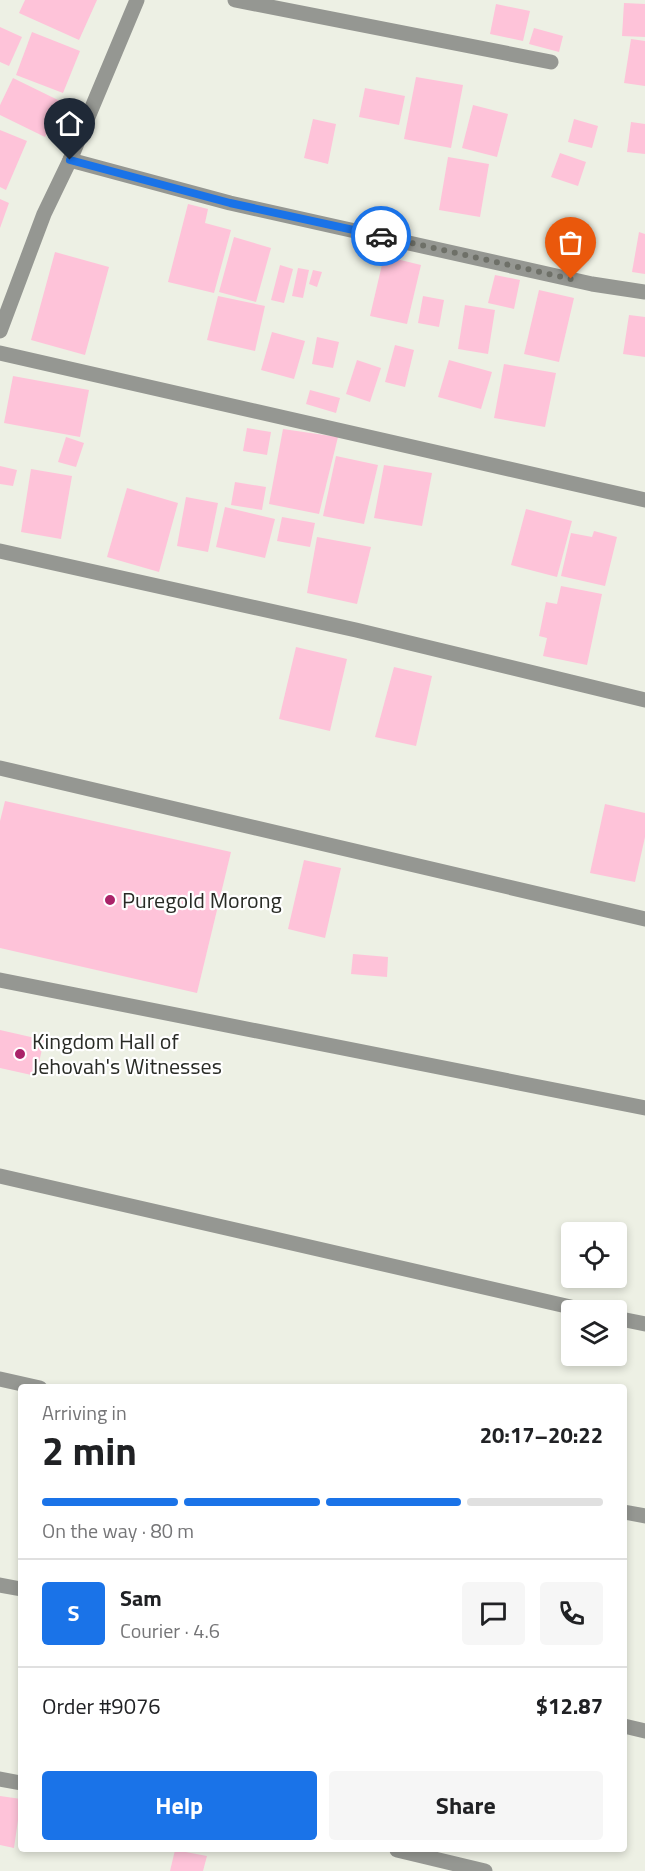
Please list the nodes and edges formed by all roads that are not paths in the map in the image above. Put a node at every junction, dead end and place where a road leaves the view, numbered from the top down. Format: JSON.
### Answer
{"nodes":[{"id":1,"x":137,"y":0,"type":"edge"},
{"id":2,"x":235,"y":0,"type":"edge"},
{"id":3,"x":551,"y":62,"type":"dead end"},
{"id":4,"x":70,"y":160,"type":"junction"},
{"id":5,"x":645,"y":292,"type":"edge"},
{"id":6,"x":0,"y":331,"type":"edge"},
{"id":7,"x":0,"y":353,"type":"edge"},
{"id":8,"x":645,"y":500,"type":"edge"},
{"id":9,"x":0,"y":550,"type":"edge"},
{"id":10,"x":645,"y":700,"type":"edge"},
{"id":11,"x":0,"y":768,"type":"edge"},
{"id":12,"x":645,"y":919,"type":"edge"},
{"id":13,"x":0,"y":980,"type":"edge"},
{"id":14,"x":645,"y":1108,"type":"edge"},
{"id":15,"x":0,"y":1176,"type":"edge"},
{"id":16,"x":561,"y":1305,"type":"edge"},
{"id":17,"x":627,"y":1320,"type":"edge"},
{"id":18,"x":645,"y":1324,"type":"edge"},
{"id":19,"x":0,"y":1379,"type":"edge"},
{"id":20,"x":22,"y":1384,"type":"edge"},
{"id":21,"x":627,"y":1513,"type":"edge"},
{"id":22,"x":645,"y":1516,"type":"edge"},
{"id":23,"x":0,"y":1585,"type":"edge"},
{"id":24,"x":18,"y":1588,"type":"edge"},
{"id":25,"x":627,"y":1726,"type":"edge"},
{"id":26,"x":645,"y":1731,"type":"edge"},
{"id":27,"x":0,"y":1779,"type":"edge"},
{"id":28,"x":18,"y":1782,"type":"edge"},
{"id":29,"x":405,"y":1852,"type":"edge"},
{"id":30,"x":486,"y":1871,"type":"edge"}],
"edges":[{"from":1,"to":4,"type":"street"},
{"from":2,"to":3,"type":"street"},
{"from":4,"to":5,"type":"street"},
{"from":4,"to":6,"type":"street"},
{"from":7,"to":8,"type":"street"},
{"from":9,"to":10,"type":"street"},
{"from":11,"to":12,"type":"street"},
{"from":13,"to":14,"type":"street"},
{"from":15,"to":16,"type":"street"},
{"from":17,"to":18,"type":"street"},
{"from":19,"to":20,"type":"street"},
{"from":21,"to":22,"type":"street"},
{"from":23,"to":24,"type":"street"},
{"from":25,"to":26,"type":"street"},
{"from":27,"to":28,"type":"street"},
{"from":29,"to":30,"type":"street"}]}
